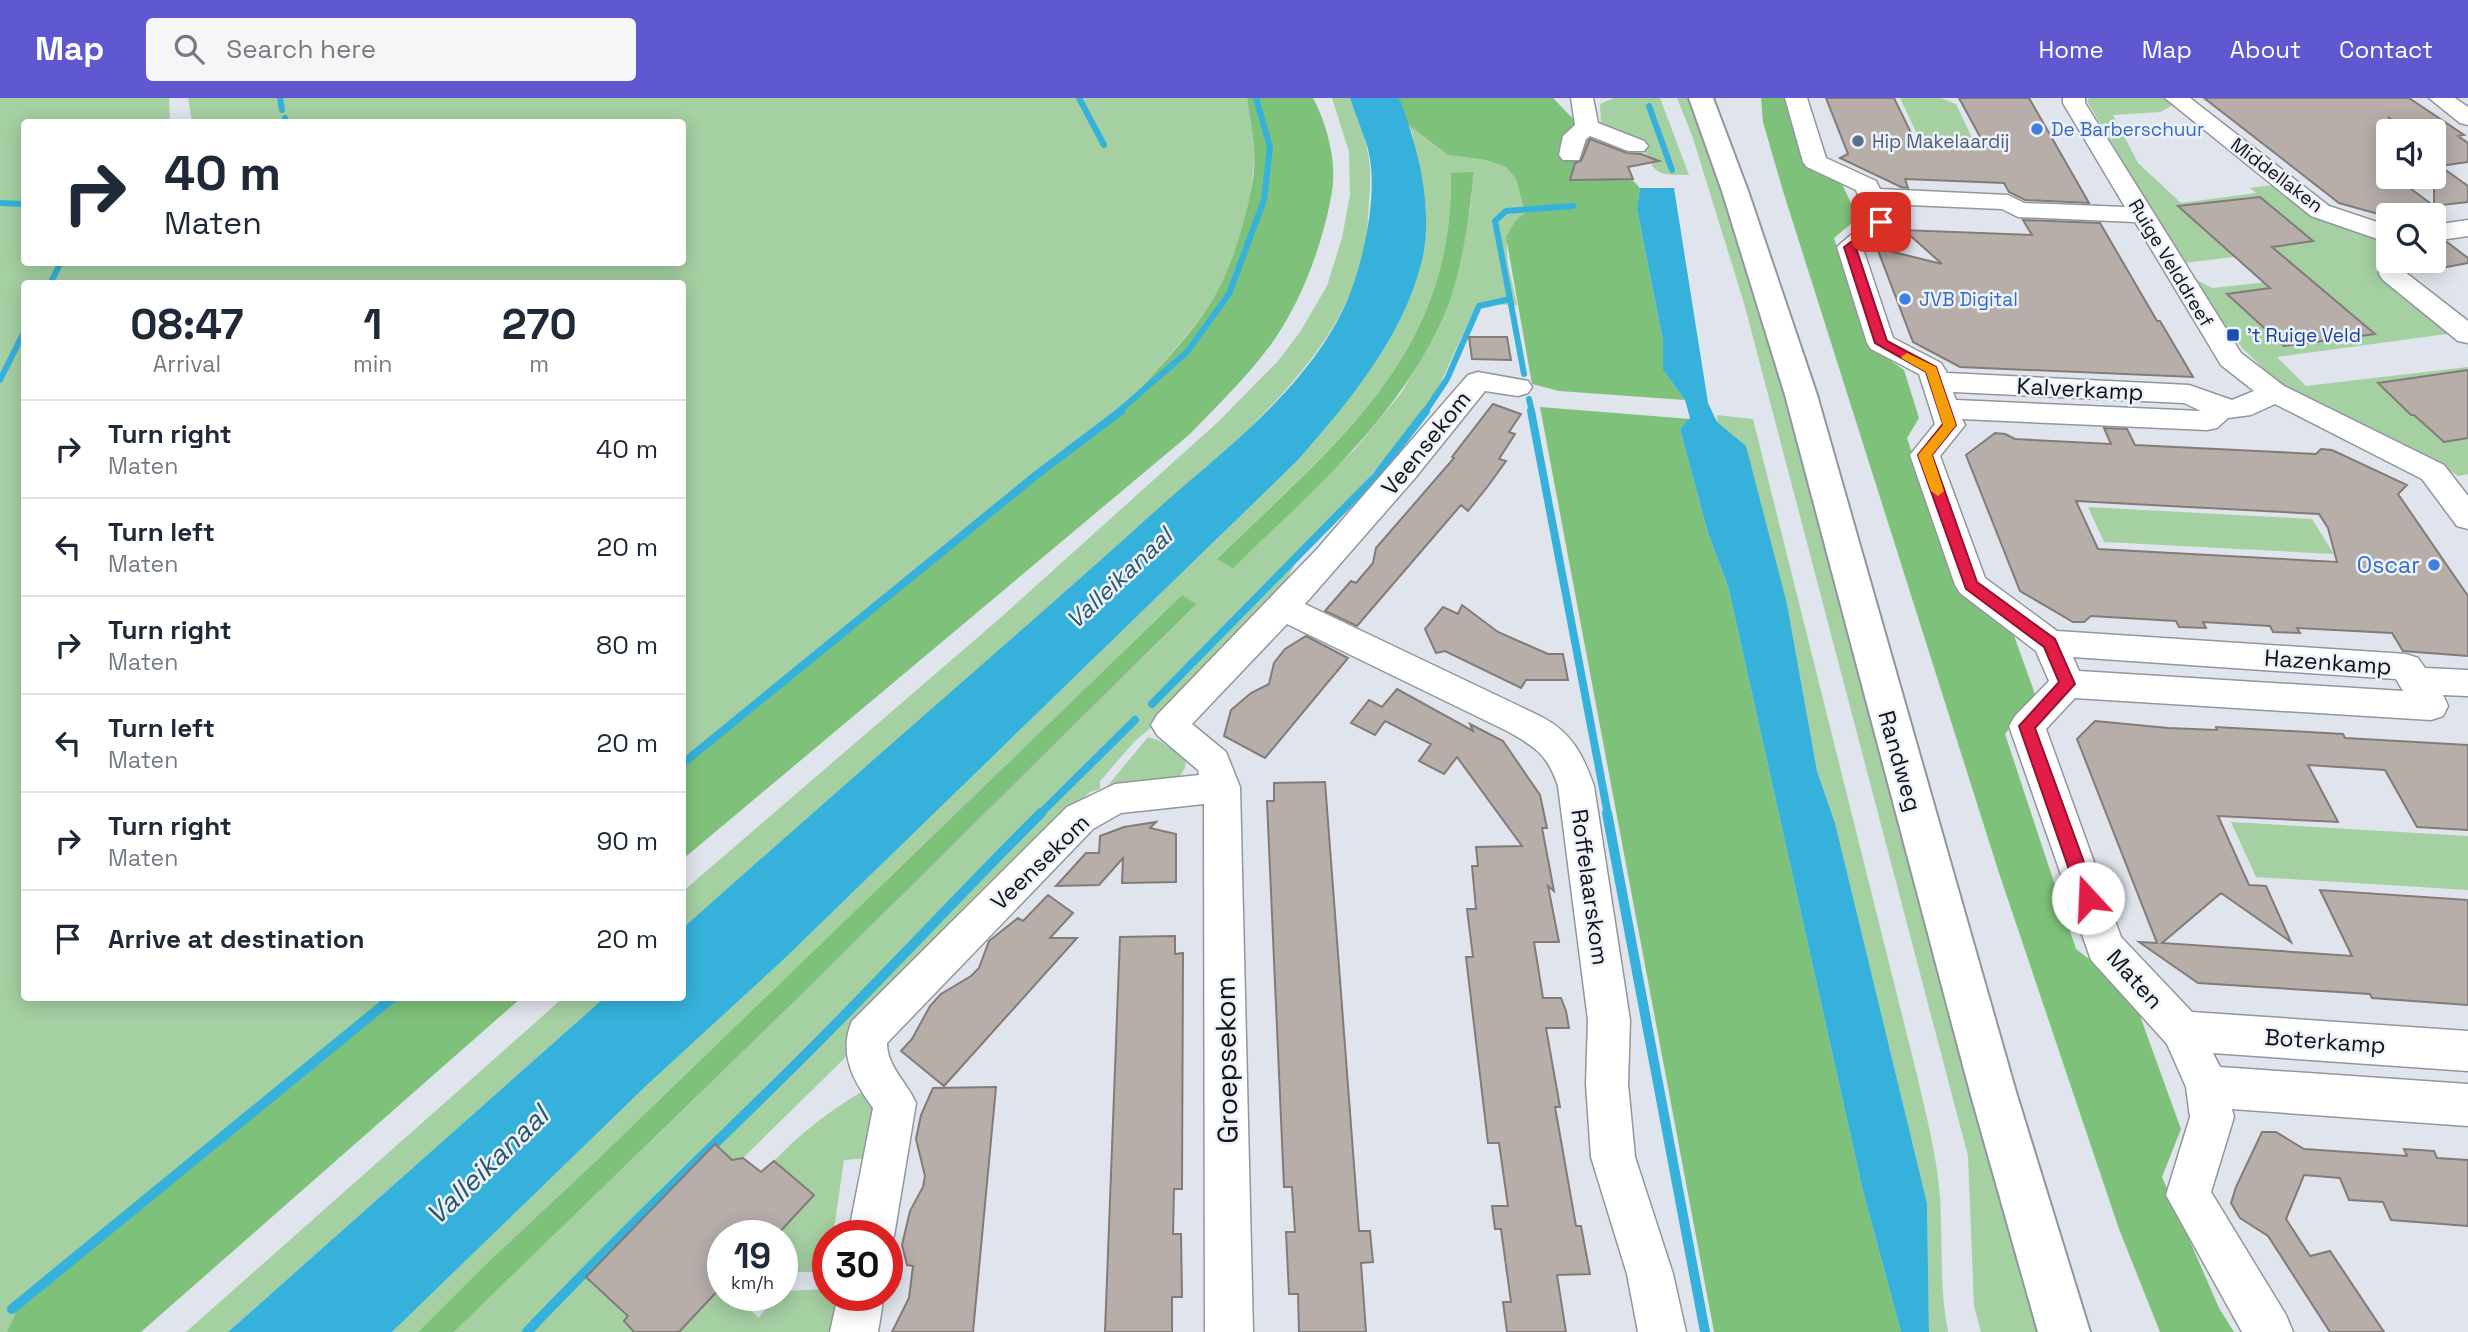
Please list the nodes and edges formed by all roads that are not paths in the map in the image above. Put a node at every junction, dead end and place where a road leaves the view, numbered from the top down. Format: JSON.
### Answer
{"nodes":[{"id":1,"x":1583,"y":98,"type":"edge"},
{"id":2,"x":1701,"y":98,"type":"edge"},
{"id":3,"x":1719,"y":98,"type":"edge"},
{"id":4,"x":1796,"y":98,"type":"edge"},
{"id":5,"x":2074,"y":98,"type":"edge"},
{"id":6,"x":2176,"y":98,"type":"edge"},
{"id":7,"x":2440,"y":98,"type":"edge"},
{"id":8,"x":2468,"y":118,"type":"edge"},
{"id":9,"x":1587,"y":127,"type":"junction"},
{"id":10,"x":1636,"y":146,"type":"dead end"},
{"id":11,"x":1571,"y":155,"type":"dead end"},
{"id":12,"x":1735,"y":191,"type":"junction"},
{"id":13,"x":1874,"y":203,"type":"junction"},
{"id":14,"x":2142,"y":215,"type":"junction"},
{"id":15,"x":2468,"y":228,"type":"edge"},
{"id":16,"x":2376,"y":230,"type":"edge"},
{"id":17,"x":2446,"y":231,"type":"edge"},
{"id":18,"x":2392,"y":273,"type":"edge"},
{"id":19,"x":2468,"y":335,"type":"edge"},
{"id":20,"x":1518,"y":387,"type":"dead end"},
{"id":21,"x":2274,"y":392,"type":"junction"},
{"id":22,"x":1941,"y":396,"type":"junction"},
{"id":23,"x":2457,"y":487,"type":"edge"},
{"id":24,"x":2468,"y":518,"type":"edge"},
{"id":25,"x":1284,"y":608,"type":"junction"},
{"id":26,"x":2050,"y":643,"type":"junction"},
{"id":27,"x":2416,"y":681,"type":"junction"},
{"id":28,"x":2067,"y":684,"type":"junction"},
{"id":29,"x":2468,"y":684,"type":"edge"},
{"id":30,"x":1223,"y":787,"type":"junction"},
{"id":31,"x":2182,"y":1031,"type":"junction"},
{"id":32,"x":2468,"y":1051,"type":"edge"},
{"id":33,"x":2207,"y":1087,"type":"junction"},
{"id":34,"x":2468,"y":1105,"type":"edge"},
{"id":35,"x":875,"y":1220,"type":"edge"},
{"id":36,"x":858,"y":1311,"type":"edge"},
{"id":37,"x":854,"y":1332,"type":"edge"},
{"id":38,"x":1230,"y":1332,"type":"edge"},
{"id":39,"x":1662,"y":1332,"type":"edge"},
{"id":40,"x":2064,"y":1332,"type":"edge"},
{"id":41,"x":2269,"y":1332,"type":"edge"}],
"edges":[{"from":1,"to":9,"type":"street"},
{"from":2,"to":12,"type":"main road","name":"Randweg"},
{"from":3,"to":12,"type":"main road","name":"Randweg"},
{"from":4,"to":13,"type":"street"},
{"from":5,"to":14,"type":"street","name":"Ruige Velddreef"},
{"from":6,"to":16,"type":"street","name":"Middellaken"},
{"from":7,"to":8,"type":"street"},
{"from":9,"to":10,"type":"street"},
{"from":9,"to":11,"type":"street"},
{"from":12,"to":40,"type":"main road","name":"Randweg"},
{"from":13,"to":14,"type":"street"},
{"from":13,"to":22,"type":"street"},
{"from":14,"to":21,"type":"street","name":"Ruige Velddreef"},
{"from":15,"to":17,"type":"street"},
{"from":18,"to":19,"type":"street"},
{"from":20,"to":25,"type":"street","name":"Veensekom"},
{"from":21,"to":22,"type":"street","name":"Kalverkamp"},
{"from":21,"to":23,"type":"street","name":"Ruige Velddreef"},
{"from":22,"to":26,"type":"street"},
{"from":23,"to":24,"type":"street","name":"Ruige Velddreef"},
{"from":25,"to":30,"type":"street","name":"Veensekom"},
{"from":25,"to":39,"type":"street","name":"Roffelaarskom"},
{"from":26,"to":27,"type":"street","name":"Hazenkamp"},
{"from":26,"to":28,"type":"street"},
{"from":27,"to":28,"type":"street","name":"Hazenkamp"},
{"from":27,"to":29,"type":"street"},
{"from":28,"to":31,"type":"street","name":"Maten"},
{"from":30,"to":35,"type":"street","name":"Veensekom"},
{"from":30,"to":38,"type":"street","name":"Groepsekom"},
{"from":31,"to":32,"type":"street","name":"Boterkamp"},
{"from":31,"to":33,"type":"street","name":"Maten"},
{"from":33,"to":34,"type":"street"},
{"from":33,"to":41,"type":"street","name":"Maten"},
{"from":36,"to":37,"type":"street"}]}
